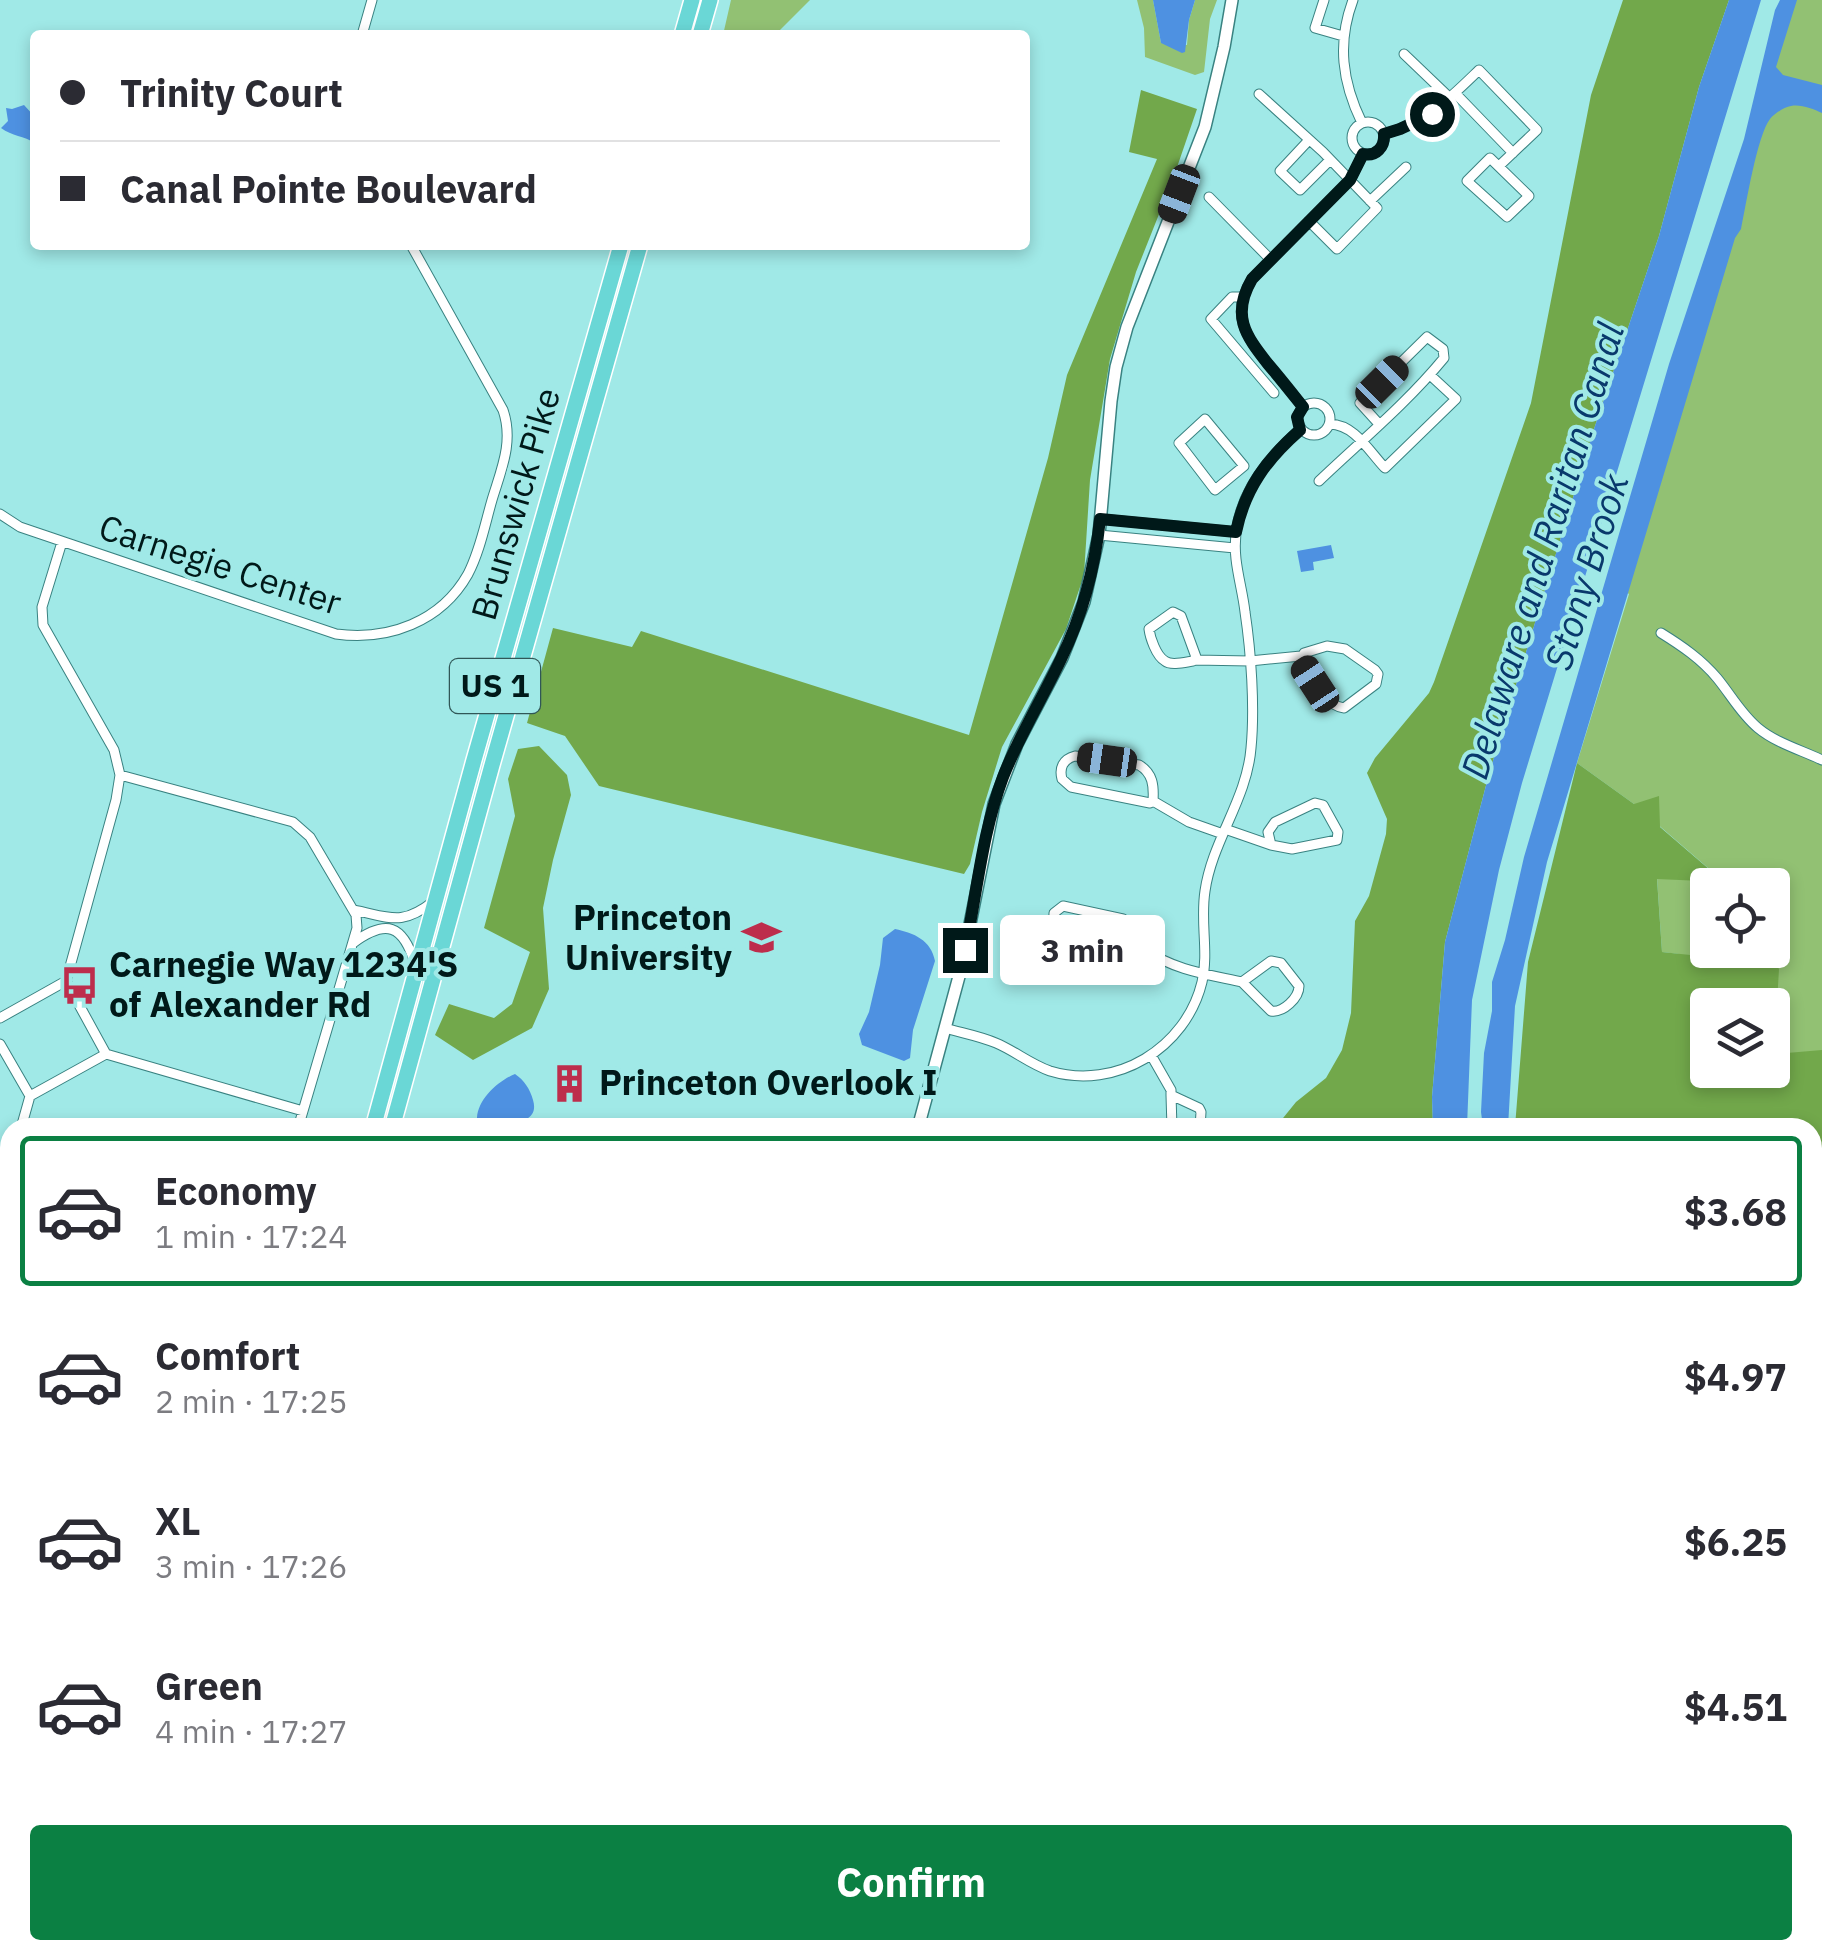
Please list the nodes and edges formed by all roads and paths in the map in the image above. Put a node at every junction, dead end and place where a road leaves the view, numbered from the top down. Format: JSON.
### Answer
{"nodes":[{"id":1,"x":372,"y":0,"type":"edge"},
{"id":2,"x":692,"y":0,"type":"edge"},
{"id":3,"x":1232,"y":0,"type":"edge"},
{"id":4,"x":1324,"y":0,"type":"edge"},
{"id":5,"x":1353,"y":0,"type":"edge"},
{"id":6,"x":711,"y":2,"type":"edge"},
{"id":7,"x":363,"y":30,"type":"edge"},
{"id":8,"x":683,"y":30,"type":"edge"},
{"id":9,"x":702,"y":30,"type":"edge"},
{"id":10,"x":1344,"y":36,"type":"junction"},
{"id":11,"x":1404,"y":54,"type":"dead end"},
{"id":12,"x":1259,"y":94,"type":"dead end"},
{"id":13,"x":1452,"y":95,"type":"junction"},
{"id":14,"x":1362,"y":123,"type":"junction"},
{"id":15,"x":1384,"y":134,"type":"junction"},
{"id":16,"x":1310,"y":140,"type":"junction"},
{"id":17,"x":1513,"y":153,"type":"junction"},
{"id":18,"x":1363,"y":154,"type":"junction"},
{"id":19,"x":1330,"y":160,"type":"junction"},
{"id":20,"x":1499,"y":166,"type":"junction"},
{"id":21,"x":1406,"y":167,"type":"dead end"},
{"id":22,"x":1350,"y":180,"type":"junction"},
{"id":23,"x":1209,"y":197,"type":"dead end"},
{"id":24,"x":1370,"y":201,"type":"junction"},
{"id":25,"x":1309,"y":221,"type":"junction"},
{"id":26,"x":415,"y":250,"type":"edge"},
{"id":27,"x":620,"y":250,"type":"edge"},
{"id":28,"x":639,"y":250,"type":"edge"},
{"id":29,"x":1270,"y":260,"type":"junction"},
{"id":30,"x":1243,"y":297,"type":"junction"},
{"id":31,"x":1430,"y":375,"type":"junction"},
{"id":32,"x":1274,"y":393,"type":"dead end"},
{"id":33,"x":1303,"y":407,"type":"junction"},
{"id":34,"x":1330,"y":424,"type":"junction"},
{"id":35,"x":1379,"y":424,"type":"junction"},
{"id":36,"x":1300,"y":430,"type":"junction"},
{"id":37,"x":1360,"y":442,"type":"junction"},
{"id":38,"x":1244,"y":466,"type":"junction"},
{"id":39,"x":1258,"y":474,"type":"junction"},
{"id":40,"x":1318,"y":480,"type":"dead end"},
{"id":41,"x":0,"y":514,"type":"edge"},
{"id":42,"x":1100,"y":519,"type":"junction"},
{"id":43,"x":1236,"y":532,"type":"junction"},
{"id":44,"x":1098,"y":536,"type":"junction"},
{"id":45,"x":62,"y":542,"type":"junction"},
{"id":46,"x":1235,"y":548,"type":"junction"},
{"id":47,"x":1661,"y":633,"type":"dead end"},
{"id":48,"x":1301,"y":656,"type":"junction"},
{"id":49,"x":1195,"y":660,"type":"junction"},
{"id":50,"x":1250,"y":661,"type":"junction"},
{"id":51,"x":1822,"y":760,"type":"edge"},
{"id":52,"x":120,"y":775,"type":"junction"},
{"id":53,"x":1153,"y":801,"type":"junction"},
{"id":54,"x":1224,"y":832,"type":"junction"},
{"id":55,"x":1271,"y":845,"type":"junction"},
{"id":56,"x":436,"y":899,"type":"junction"},
{"id":57,"x":353,"y":910,"type":"junction"},
{"id":58,"x":353,"y":943,"type":"junction"},
{"id":59,"x":1146,"y":950,"type":"junction"},
{"id":60,"x":417,"y":971,"type":"junction"},
{"id":61,"x":1204,"y":974,"type":"junction"},
{"id":62,"x":66,"y":982,"type":"junction"},
{"id":63,"x":1242,"y":982,"type":"junction"},
{"id":64,"x":0,"y":1018,"type":"edge"},
{"id":65,"x":946,"y":1028,"type":"junction"},
{"id":66,"x":0,"y":1044,"type":"edge"},
{"id":67,"x":106,"y":1054,"type":"junction"},
{"id":68,"x":1151,"y":1056,"type":"junction"},
{"id":69,"x":1171,"y":1095,"type":"junction"},
{"id":70,"x":30,"y":1096,"type":"junction"},
{"id":71,"x":302,"y":1111,"type":"junction"},
{"id":72,"x":24,"y":1118,"type":"edge"},
{"id":73,"x":300,"y":1118,"type":"edge"},
{"id":74,"x":375,"y":1118,"type":"edge"},
{"id":75,"x":395,"y":1118,"type":"edge"},
{"id":76,"x":921,"y":1118,"type":"edge"},
{"id":77,"x":1172,"y":1118,"type":"edge"},
{"id":78,"x":1200,"y":1118,"type":"edge"}],
"edges":[{"from":1,"to":7,"type":"street"},
{"from":2,"to":8,"type":"highway"},
{"from":3,"to":42,"type":"street"},
{"from":4,"to":10,"type":"street"},
{"from":5,"to":10,"type":"street"},
{"from":6,"to":9,"type":"highway"},
{"from":10,"to":14,"type":"street"},
{"from":11,"to":13,"type":"street"},
{"from":12,"to":16,"type":"street"},
{"from":13,"to":15,"type":"street"},
{"from":13,"to":17,"type":"street"},
{"from":13,"to":17,"type":"street"},
{"from":14,"to":15,"type":"street"},
{"from":14,"to":18,"type":"street"},
{"from":15,"to":18,"type":"street"},
{"from":16,"to":19,"type":"street"},
{"from":16,"to":19,"type":"street"},
{"from":17,"to":20,"type":"street"},
{"from":18,"to":22,"type":"street"},
{"from":19,"to":22,"type":"street"},
{"from":20,"to":20,"type":"street"},
{"from":21,"to":24,"type":"street"},
{"from":22,"to":24,"type":"street"},
{"from":22,"to":25,"type":"street"},
{"from":23,"to":29,"type":"street"},
{"from":24,"to":25,"type":"street"},
{"from":25,"to":29,"type":"street"},
{"from":26,"to":45,"type":"street","name":"Carnegie Center"},
{"from":27,"to":56,"type":"highway","name":"Brunswick Pike","number":"US 1"},
{"from":28,"to":75,"type":"highway","name":"Brunswick Pike","number":"US 1"},
{"from":29,"to":30,"type":"street"},
{"from":30,"to":32,"type":"street"},
{"from":30,"to":33,"type":"street"},
{"from":31,"to":35,"type":"street"},
{"from":31,"to":35,"type":"street"},
{"from":31,"to":37,"type":"street"},
{"from":33,"to":34,"type":"street"},
{"from":33,"to":36,"type":"street"},
{"from":34,"to":36,"type":"street"},
{"from":34,"to":37,"type":"street"},
{"from":35,"to":37,"type":"street"},
{"from":36,"to":39,"type":"street"},
{"from":37,"to":40,"type":"street"},
{"from":38,"to":38,"type":"street"},
{"from":38,"to":39,"type":"street"},
{"from":39,"to":43,"type":"street"},
{"from":41,"to":45,"type":"street","name":"Carnegie Center"},
{"from":42,"to":43,"type":"street"},
{"from":42,"to":44,"type":"street"},
{"from":43,"to":46,"type":"street"},
{"from":44,"to":46,"type":"street"},
{"from":44,"to":65,"type":"street"},
{"from":45,"to":52,"type":"street"},
{"from":46,"to":50,"type":"street"},
{"from":47,"to":51,"type":"street"},
{"from":48,"to":48,"type":"street"},
{"from":48,"to":50,"type":"street"},
{"from":49,"to":49,"type":"street"},
{"from":49,"to":50,"type":"street"},
{"from":50,"to":54,"type":"street"},
{"from":52,"to":57,"type":"street"},
{"from":52,"to":62,"type":"street"},
{"from":53,"to":53,"type":"street"},
{"from":53,"to":54,"type":"street"},
{"from":54,"to":55,"type":"street"},
{"from":54,"to":61,"type":"street"},
{"from":55,"to":55,"type":"street"},
{"from":56,"to":57,"type":"street"},
{"from":56,"to":60,"type":"highway","name":"Brunswick Pike","number":"US 1"},
{"from":57,"to":58,"type":"street"},
{"from":58,"to":60,"type":"street"},
{"from":58,"to":71,"type":"street"},
{"from":59,"to":59,"type":"street"},
{"from":59,"to":61,"type":"street"},
{"from":60,"to":74,"type":"highway","name":"Brunswick Pike","number":"US 1"},
{"from":61,"to":63,"type":"street"},
{"from":61,"to":68,"type":"street"},
{"from":62,"to":64,"type":"street"},
{"from":62,"to":67,"type":"street"},
{"from":63,"to":63,"type":"street"},
{"from":65,"to":68,"type":"street"},
{"from":65,"to":76,"type":"street"},
{"from":66,"to":70,"type":"street"},
{"from":67,"to":70,"type":"street"},
{"from":67,"to":71,"type":"street"},
{"from":68,"to":69,"type":"street"},
{"from":69,"to":77,"type":"street"},
{"from":69,"to":78,"type":"street"},
{"from":70,"to":72,"type":"street"},
{"from":71,"to":73,"type":"street"}]}
